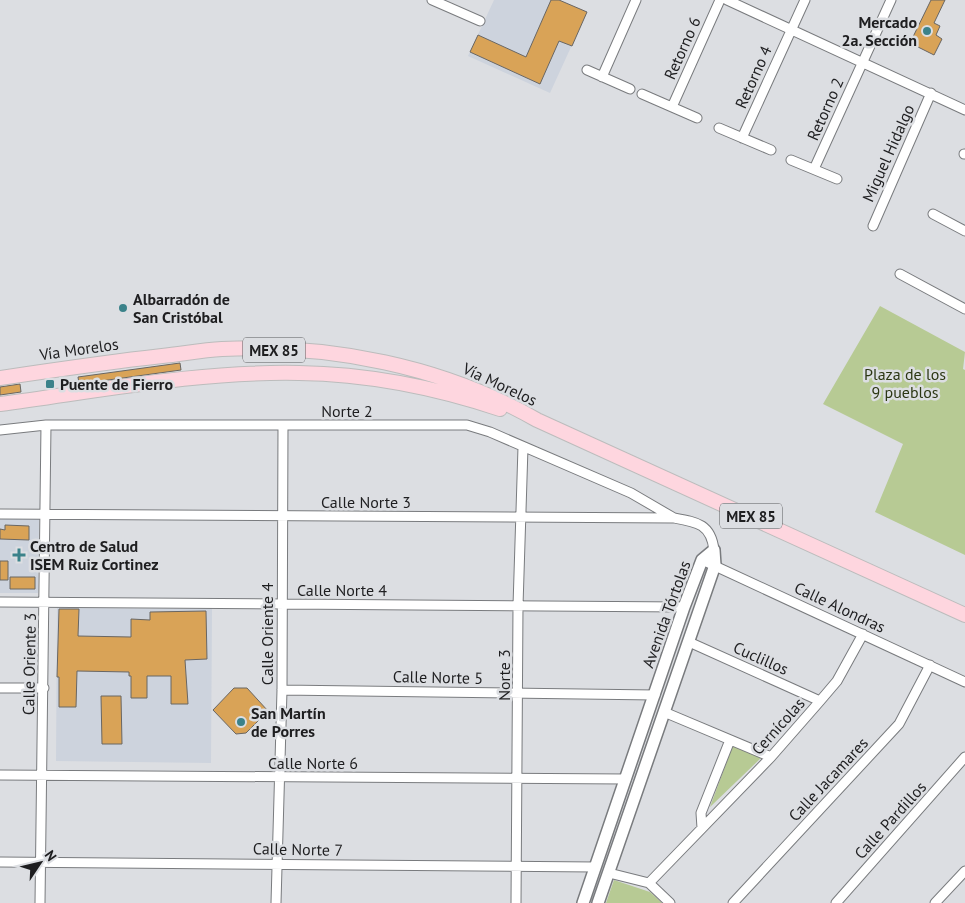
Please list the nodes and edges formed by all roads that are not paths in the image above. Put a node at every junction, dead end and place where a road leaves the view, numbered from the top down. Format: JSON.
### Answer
{"nodes":[{"id":1,"x":432,"y":0,"type":"edge"},
{"id":2,"x":636,"y":0,"type":"edge"},
{"id":3,"x":720,"y":0,"type":"edge"},
{"id":4,"x":727,"y":0,"type":"edge"},
{"id":5,"x":805,"y":0,"type":"edge"},
{"id":6,"x":891,"y":0,"type":"edge"},
{"id":7,"x":450,"y":4,"type":"edge"},
{"id":8,"x":480,"y":21,"type":"dead end"},
{"id":9,"x":791,"y":29,"type":"junction"},
{"id":10,"x":863,"y":62,"type":"junction"},
{"id":11,"x":587,"y":70,"type":"dead end"},
{"id":12,"x":602,"y":77,"type":"junction"},
{"id":13,"x":630,"y":89,"type":"dead end"},
{"id":14,"x":931,"y":93,"type":"junction"},
{"id":15,"x":642,"y":94,"type":"dead end"},
{"id":16,"x":672,"y":107,"type":"junction"},
{"id":17,"x":965,"y":110,"type":"edge"},
{"id":18,"x":697,"y":118,"type":"dead end"},
{"id":19,"x":719,"y":128,"type":"dead end"},
{"id":20,"x":742,"y":138,"type":"junction"},
{"id":21,"x":771,"y":150,"type":"dead end"},
{"id":22,"x":791,"y":160,"type":"dead end"},
{"id":23,"x":814,"y":169,"type":"junction"},
{"id":24,"x":837,"y":179,"type":"dead end"},
{"id":25,"x":933,"y":214,"type":"dead end"},
{"id":26,"x":873,"y":226,"type":"dead end"},
{"id":27,"x":965,"y":231,"type":"edge"},
{"id":28,"x":900,"y":274,"type":"dead end"},
{"id":29,"x":965,"y":309,"type":"edge"},
{"id":30,"x":0,"y":378,"type":"edge"},
{"id":31,"x":0,"y":404,"type":"edge"},
{"id":32,"x":537,"y":420,"type":"junction"},
{"id":33,"x":46,"y":425,"type":"junction"},
{"id":34,"x":283,"y":426,"type":"junction"},
{"id":35,"x":0,"y":430,"type":"edge"},
{"id":36,"x":523,"y":447,"type":"junction"},
{"id":37,"x":0,"y":514,"type":"edge"},
{"id":38,"x":46,"y":515,"type":"junction"},
{"id":39,"x":283,"y":517,"type":"junction"},
{"id":40,"x":521,"y":517,"type":"junction"},
{"id":41,"x":674,"y":518,"type":"junction"},
{"id":42,"x":714,"y":550,"type":"junction"},
{"id":43,"x":702,"y":560,"type":"junction"},
{"id":44,"x":715,"y":565,"type":"junction"},
{"id":45,"x":0,"y":602,"type":"edge"},
{"id":46,"x":45,"y":603,"type":"junction"},
{"id":47,"x":282,"y":605,"type":"junction"},
{"id":48,"x":518,"y":606,"type":"junction"},
{"id":49,"x":684,"y":607,"type":"junction"},
{"id":50,"x":965,"y":615,"type":"edge"},
{"id":51,"x":864,"y":634,"type":"junction"},
{"id":52,"x":689,"y":642,"type":"junction"},
{"id":53,"x":930,"y":665,"type":"junction"},
{"id":54,"x":965,"y":682,"type":"edge"},
{"id":55,"x":0,"y":688,"type":"edge"},
{"id":56,"x":44,"y":688,"type":"junction"},
{"id":57,"x":282,"y":690,"type":"junction"},
{"id":58,"x":520,"y":693,"type":"junction"},
{"id":59,"x":654,"y":695,"type":"junction"},
{"id":60,"x":820,"y":701,"type":"junction"},
{"id":61,"x":664,"y":712,"type":"junction"},
{"id":62,"x":730,"y":740,"type":"junction"},
{"id":63,"x":771,"y":757,"type":"junction"},
{"id":64,"x":965,"y":757,"type":"edge"},
{"id":65,"x":0,"y":775,"type":"edge"},
{"id":66,"x":42,"y":777,"type":"junction"},
{"id":67,"x":278,"y":777,"type":"junction"},
{"id":68,"x":626,"y":779,"type":"junction"},
{"id":69,"x":518,"y":780,"type":"junction"},
{"id":70,"x":702,"y":828,"type":"junction"},
{"id":71,"x":0,"y":862,"type":"edge"},
{"id":72,"x":40,"y":862,"type":"junction"},
{"id":73,"x":277,"y":864,"type":"junction"},
{"id":74,"x":517,"y":866,"type":"junction"},
{"id":75,"x":595,"y":867,"type":"junction"},
{"id":76,"x":965,"y":871,"type":"edge"},
{"id":77,"x":609,"y":873,"type":"junction"},
{"id":78,"x":650,"y":883,"type":"junction"},
{"id":79,"x":40,"y":903,"type":"edge"},
{"id":80,"x":276,"y":903,"type":"edge"},
{"id":81,"x":516,"y":903,"type":"edge"},
{"id":82,"x":582,"y":903,"type":"edge"},
{"id":83,"x":598,"y":903,"type":"edge"},
{"id":84,"x":670,"y":903,"type":"edge"},
{"id":85,"x":733,"y":903,"type":"edge"},
{"id":86,"x":836,"y":903,"type":"edge"},
{"id":87,"x":935,"y":903,"type":"edge"}],
"edges":[{"from":1,"to":7,"type":"street"},
{"from":2,"to":12,"type":"street"},
{"from":3,"to":16,"type":"street","name":"Retorno 6"},
{"from":4,"to":9,"type":"street"},
{"from":5,"to":9,"type":"street","name":"Retorno 4"},
{"from":6,"to":10,"type":"street","name":"Retorno 2"},
{"from":7,"to":8,"type":"street"},
{"from":9,"to":10,"type":"street"},
{"from":9,"to":20,"type":"street","name":"Retorno 4"},
{"from":10,"to":14,"type":"street"},
{"from":10,"to":23,"type":"street","name":"Retorno 2"},
{"from":11,"to":12,"type":"street"},
{"from":12,"to":13,"type":"street"},
{"from":14,"to":17,"type":"street"},
{"from":14,"to":26,"type":"street","name":"Miguel Hidalgo"},
{"from":15,"to":16,"type":"street"},
{"from":16,"to":18,"type":"street"},
{"from":19,"to":20,"type":"street"},
{"from":20,"to":21,"type":"street"},
{"from":22,"to":23,"type":"street"},
{"from":23,"to":24,"type":"street"},
{"from":25,"to":27,"type":"street"},
{"from":28,"to":29,"type":"street"},
{"from":30,"to":32,"type":"main road","name":"Vía Morelos","number":"MEX 85"},
{"from":31,"to":32,"type":"main road","name":"Vía Morelos","number":"MEX 85"},
{"from":32,"to":50,"type":"main road","number":"MEX 85"},
{"from":33,"to":34,"type":"street","name":"Norte 2"},
{"from":33,"to":35,"type":"street","name":"Norte 2"},
{"from":33,"to":38,"type":"street","name":"Calle Oriente 3"},
{"from":34,"to":36,"type":"street","name":"Norte 2"},
{"from":34,"to":39,"type":"street","name":"Calle Oriente 4"},
{"from":36,"to":40,"type":"street","name":"Norte 3"},
{"from":36,"to":41,"type":"street","name":"Norte 2"},
{"from":37,"to":38,"type":"street","name":"Calle Norte 3"},
{"from":38,"to":39,"type":"street","name":"Calle Norte 3"},
{"from":38,"to":46,"type":"street","name":"Calle Oriente 3"},
{"from":39,"to":40,"type":"street","name":"Calle Norte 3"},
{"from":39,"to":47,"type":"street","name":"Calle Oriente 4"},
{"from":40,"to":41,"type":"street","name":"Calle Norte 3"},
{"from":40,"to":48,"type":"street","name":"Norte 3"},
{"from":41,"to":42,"type":"street","name":"Calle Norte 3"},
{"from":42,"to":43,"type":"street","name":"Avenida Tórtolas"},
{"from":42,"to":44,"type":"street","name":"Avenida Tórtolas"},
{"from":43,"to":44,"type":"street","name":"Calle Alondras"},
{"from":43,"to":49,"type":"street","name":"Avenida Tórtolas"},
{"from":44,"to":51,"type":"street","name":"Calle Alondras"},
{"from":44,"to":52,"type":"street","name":"Avenida Tórtolas"},
{"from":45,"to":46,"type":"street","name":"Calle Norte 4"},
{"from":46,"to":47,"type":"street","name":"Calle Norte 4"},
{"from":46,"to":56,"type":"street","name":"Calle Oriente 3"},
{"from":47,"to":48,"type":"street","name":"Calle Norte 4"},
{"from":47,"to":57,"type":"street","name":"Calle Oriente 4"},
{"from":48,"to":49,"type":"street","name":"Calle Norte 4"},
{"from":48,"to":58,"type":"street","name":"Norte 3"},
{"from":49,"to":59,"type":"street","name":"Avenida Tórtolas"},
{"from":51,"to":53,"type":"street","name":"Calle Alondras"},
{"from":51,"to":60,"type":"street","name":"Cernícolas"},
{"from":52,"to":60,"type":"street","name":"Cuclillos"},
{"from":52,"to":61,"type":"street","name":"Avenida Tórtolas"},
{"from":53,"to":54,"type":"street","name":"Calle Alondras"},
{"from":53,"to":85,"type":"street","name":"Calle Jacamares"},
{"from":55,"to":56,"type":"street"},
{"from":56,"to":66,"type":"street","name":"Calle Oriente 3"},
{"from":57,"to":58,"type":"street","name":"Calle Norte 5"},
{"from":57,"to":67,"type":"street","name":"Calle Oriente 4"},
{"from":58,"to":59,"type":"street","name":"Calle Norte 5"},
{"from":58,"to":69,"type":"street","name":"Norte 3"},
{"from":59,"to":68,"type":"street","name":"Avenida Tórtolas"},
{"from":60,"to":63,"type":"street","name":"Cernícolas"},
{"from":61,"to":62,"type":"street"},
{"from":61,"to":77,"type":"street","name":"Avenida Tórtolas"},
{"from":62,"to":63,"type":"street"},
{"from":62,"to":70,"type":"street","name":"Cernícolas"},
{"from":63,"to":70,"type":"street","name":"Cernícolas"},
{"from":64,"to":86,"type":"street","name":"Calle Pardillos"},
{"from":65,"to":66,"type":"street","name":"Calle Norte 6"},
{"from":66,"to":67,"type":"street","name":"Calle Norte 6"},
{"from":66,"to":72,"type":"street","name":"Calle Oriente 3"},
{"from":67,"to":69,"type":"street","name":"Calle Norte 6"},
{"from":67,"to":73,"type":"street","name":"Calle Oriente 4"},
{"from":68,"to":69,"type":"street","name":"Calle Norte 6"},
{"from":68,"to":75,"type":"street","name":"Avenida Tórtolas"},
{"from":69,"to":74,"type":"street","name":"Norte 3"},
{"from":70,"to":78,"type":"street","name":"Cernícolas"},
{"from":71,"to":72,"type":"street","name":"Calle Norte 7"},
{"from":72,"to":73,"type":"street","name":"Calle Norte 7"},
{"from":72,"to":79,"type":"street","name":"Calle Oriente 3"},
{"from":73,"to":74,"type":"street","name":"Calle Norte 7"},
{"from":73,"to":80,"type":"street","name":"Calle Oriente 4"},
{"from":74,"to":75,"type":"street","name":"Calle Norte 7"},
{"from":74,"to":81,"type":"street","name":"Norte 3"},
{"from":75,"to":82,"type":"street","name":"Avenida Tórtolas"},
{"from":76,"to":87,"type":"street"},
{"from":77,"to":78,"type":"street"},
{"from":77,"to":83,"type":"street","name":"Avenida Tórtolas"},
{"from":78,"to":84,"type":"street"}]}
